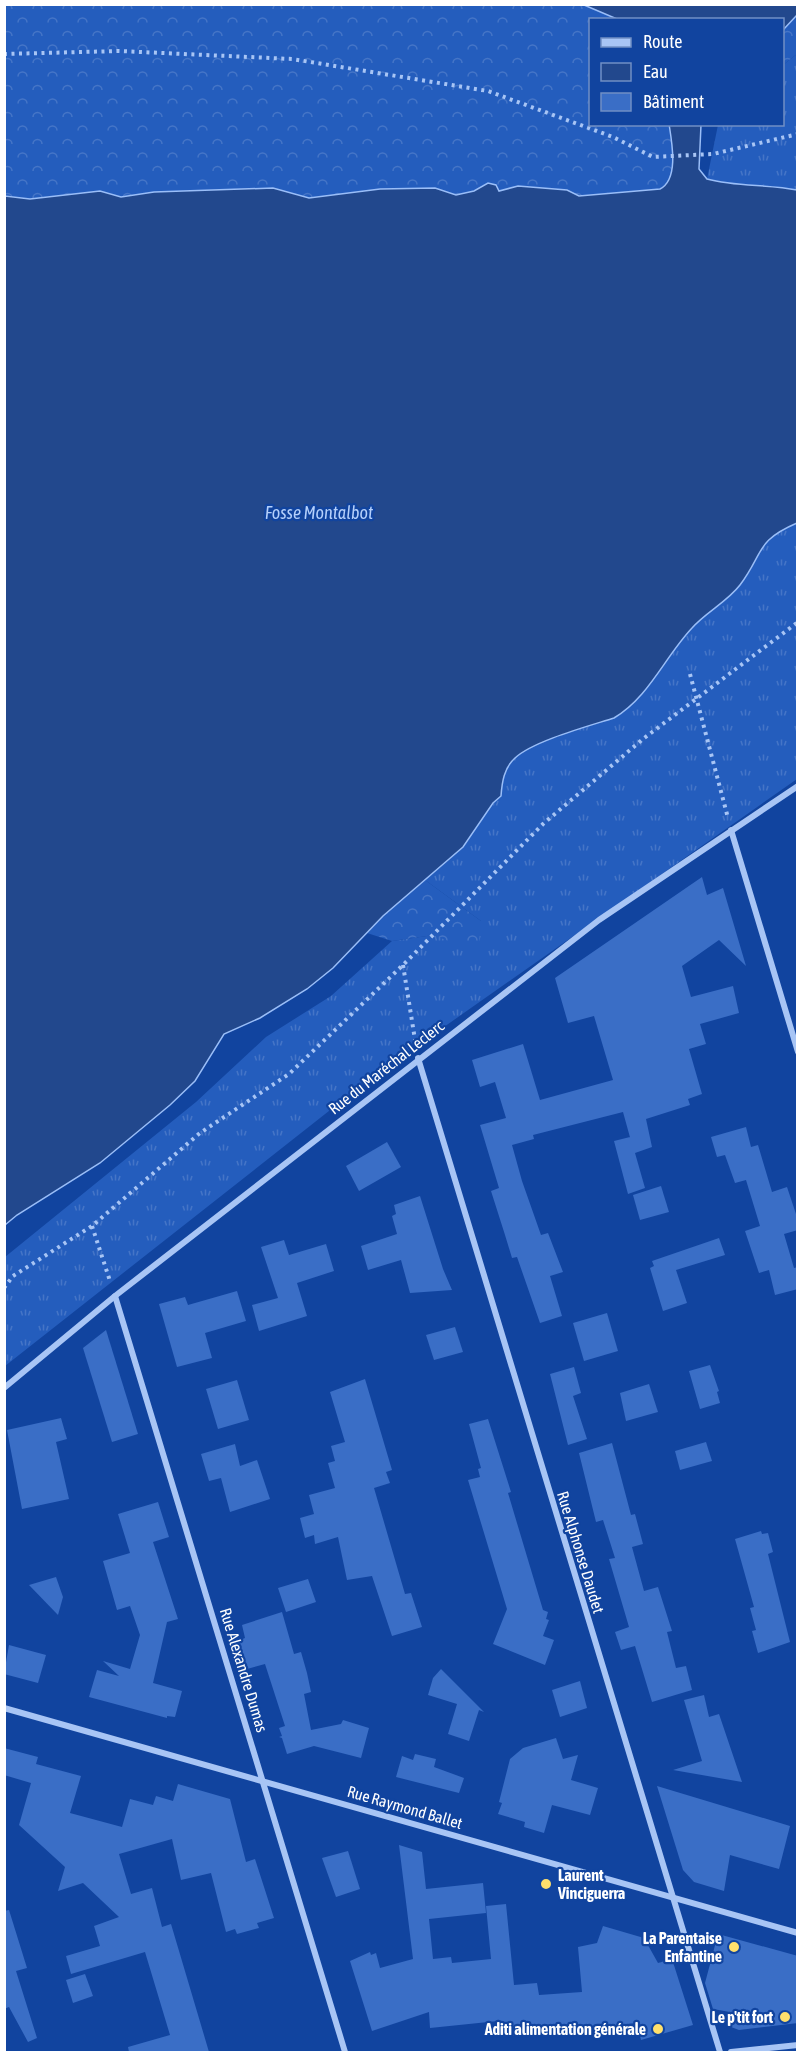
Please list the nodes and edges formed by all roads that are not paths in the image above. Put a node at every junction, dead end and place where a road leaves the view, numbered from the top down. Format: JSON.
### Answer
{"nodes":[{"id":1,"x":798,"y":786,"type":"edge"},
{"id":2,"x":731,"y":830,"type":"junction"},
{"id":3,"x":798,"y":1052,"type":"edge"},
{"id":4,"x":418,"y":1058,"type":"junction"},
{"id":5,"x":114,"y":1296,"type":"junction"},
{"id":6,"x":4,"y":1388,"type":"edge"},
{"id":7,"x":4,"y":1708,"type":"edge"},
{"id":8,"x":264,"y":1780,"type":"junction"},
{"id":9,"x":671,"y":1897,"type":"junction"},
{"id":10,"x":798,"y":1933,"type":"edge"},
{"id":11,"x":798,"y":2045,"type":"edge"},
{"id":12,"x":345,"y":2052,"type":"edge"},
{"id":13,"x":720,"y":2052,"type":"edge"},
{"id":14,"x":731,"y":2052,"type":"edge"}],
"edges":[{"from":1,"to":2,"type":"street","name":"Rue du Maréchal Leclerc"},
{"from":2,"to":3,"type":"street"},
{"from":2,"to":4,"type":"street","name":"Rue du Maréchal Leclerc"},
{"from":4,"to":5,"type":"street","name":"Rue du Maréchal Leclerc"},
{"from":4,"to":9,"type":"street","name":"Rue Alphonse Daudet"},
{"from":5,"to":6,"type":"street","name":"Rue du Maréchal Leclerc"},
{"from":5,"to":8,"type":"street","name":"Rue Alexandre Dumas"},
{"from":7,"to":8,"type":"street","name":"Rue Raymond Ballet"},
{"from":8,"to":9,"type":"street","name":"Rue Raymond Ballet"},
{"from":8,"to":12,"type":"street","name":"Rue Alexandre Dumas"},
{"from":9,"to":10,"type":"street","name":"Rue Raymond Ballet"},
{"from":9,"to":13,"type":"street","name":"Rue Alphonse Daudet"},
{"from":11,"to":14,"type":"street"}]}
